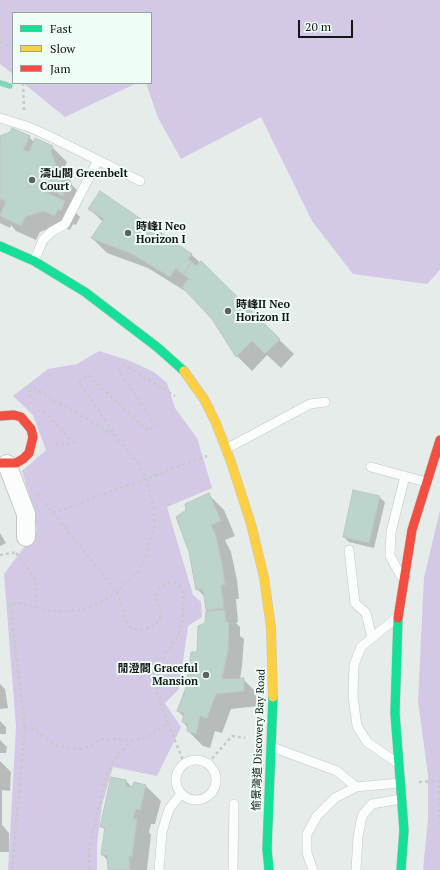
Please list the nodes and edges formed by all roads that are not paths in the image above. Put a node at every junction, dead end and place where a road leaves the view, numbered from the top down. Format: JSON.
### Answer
{"nodes":[{"id":1,"x":0,"y":118,"type":"edge"},
{"id":2,"x":98,"y":160,"type":"junction"},
{"id":3,"x":140,"y":181,"type":"dead end"},
{"id":4,"x":0,"y":246,"type":"edge"},
{"id":5,"x":34,"y":261,"type":"junction"},
{"id":6,"x":325,"y":402,"type":"dead end"},
{"id":7,"x":0,"y":416,"type":"edge"},
{"id":8,"x":440,"y":440,"type":"edge"},
{"id":9,"x":226,"y":448,"type":"junction"},
{"id":10,"x":4,"y":464,"type":"edge"},
{"id":11,"x":372,"y":466,"type":"dead end"},
{"id":12,"x":405,"y":476,"type":"junction"},
{"id":13,"x":426,"y":482,"type":"junction"},
{"id":14,"x":26,"y":537,"type":"dead end"},
{"id":15,"x":349,"y":550,"type":"dead end"},
{"id":16,"x":403,"y":579,"type":"junction"},
{"id":17,"x":398,"y":617,"type":"junction"},
{"id":18,"x":372,"y":638,"type":"junction"},
{"id":19,"x":272,"y":747,"type":"junction"},
{"id":20,"x":398,"y":763,"type":"junction"},
{"id":21,"x":399,"y":783,"type":"junction"},
{"id":22,"x":356,"y":787,"type":"junction"},
{"id":23,"x":181,"y":794,"type":"junction"},
{"id":24,"x":401,"y":799,"type":"junction"},
{"id":25,"x":234,"y":804,"type":"dead end"},
{"id":26,"x":159,"y":870,"type":"edge"},
{"id":27,"x":233,"y":870,"type":"edge"},
{"id":28,"x":269,"y":870,"type":"edge"},
{"id":29,"x":313,"y":870,"type":"edge"},
{"id":30,"x":356,"y":870,"type":"edge"},
{"id":31,"x":401,"y":870,"type":"edge"}],
"edges":[{"from":1,"to":2,"type":"lane"},
{"from":2,"to":3,"type":"lane"},
{"from":2,"to":5,"type":"lane"},
{"from":4,"to":5,"type":"street","name":"愉景灣道 Discovery Bay Road"},
{"from":5,"to":9,"type":"street","name":"愉景灣道 Discovery Bay Road"},
{"from":6,"to":9,"type":"lane"},
{"from":7,"to":10,"type":"street"},
{"from":8,"to":13,"type":"street"},
{"from":9,"to":19,"type":"street","name":"愉景灣道 Discovery Bay Road"},
{"from":10,"to":14,"type":"street"},
{"from":11,"to":12,"type":"lane"},
{"from":12,"to":13,"type":"lane"},
{"from":12,"to":16,"type":"lane"},
{"from":13,"to":16,"type":"street"},
{"from":15,"to":18,"type":"lane"},
{"from":16,"to":17,"type":"street"},
{"from":17,"to":18,"type":"lane"},
{"from":17,"to":20,"type":"street"},
{"from":18,"to":20,"type":"lane"},
{"from":19,"to":22,"type":"lane"},
{"from":19,"to":28,"type":"street","name":"愉景灣道 Discovery Bay Road"},
{"from":20,"to":21,"type":"street"},
{"from":21,"to":22,"type":"lane"},
{"from":21,"to":24,"type":"street"},
{"from":22,"to":29,"type":"lane"},
{"from":23,"to":23,"type":"lane"},
{"from":23,"to":26,"type":"lane"},
{"from":24,"to":30,"type":"lane"},
{"from":24,"to":31,"type":"street"},
{"from":25,"to":27,"type":"lane"}]}
